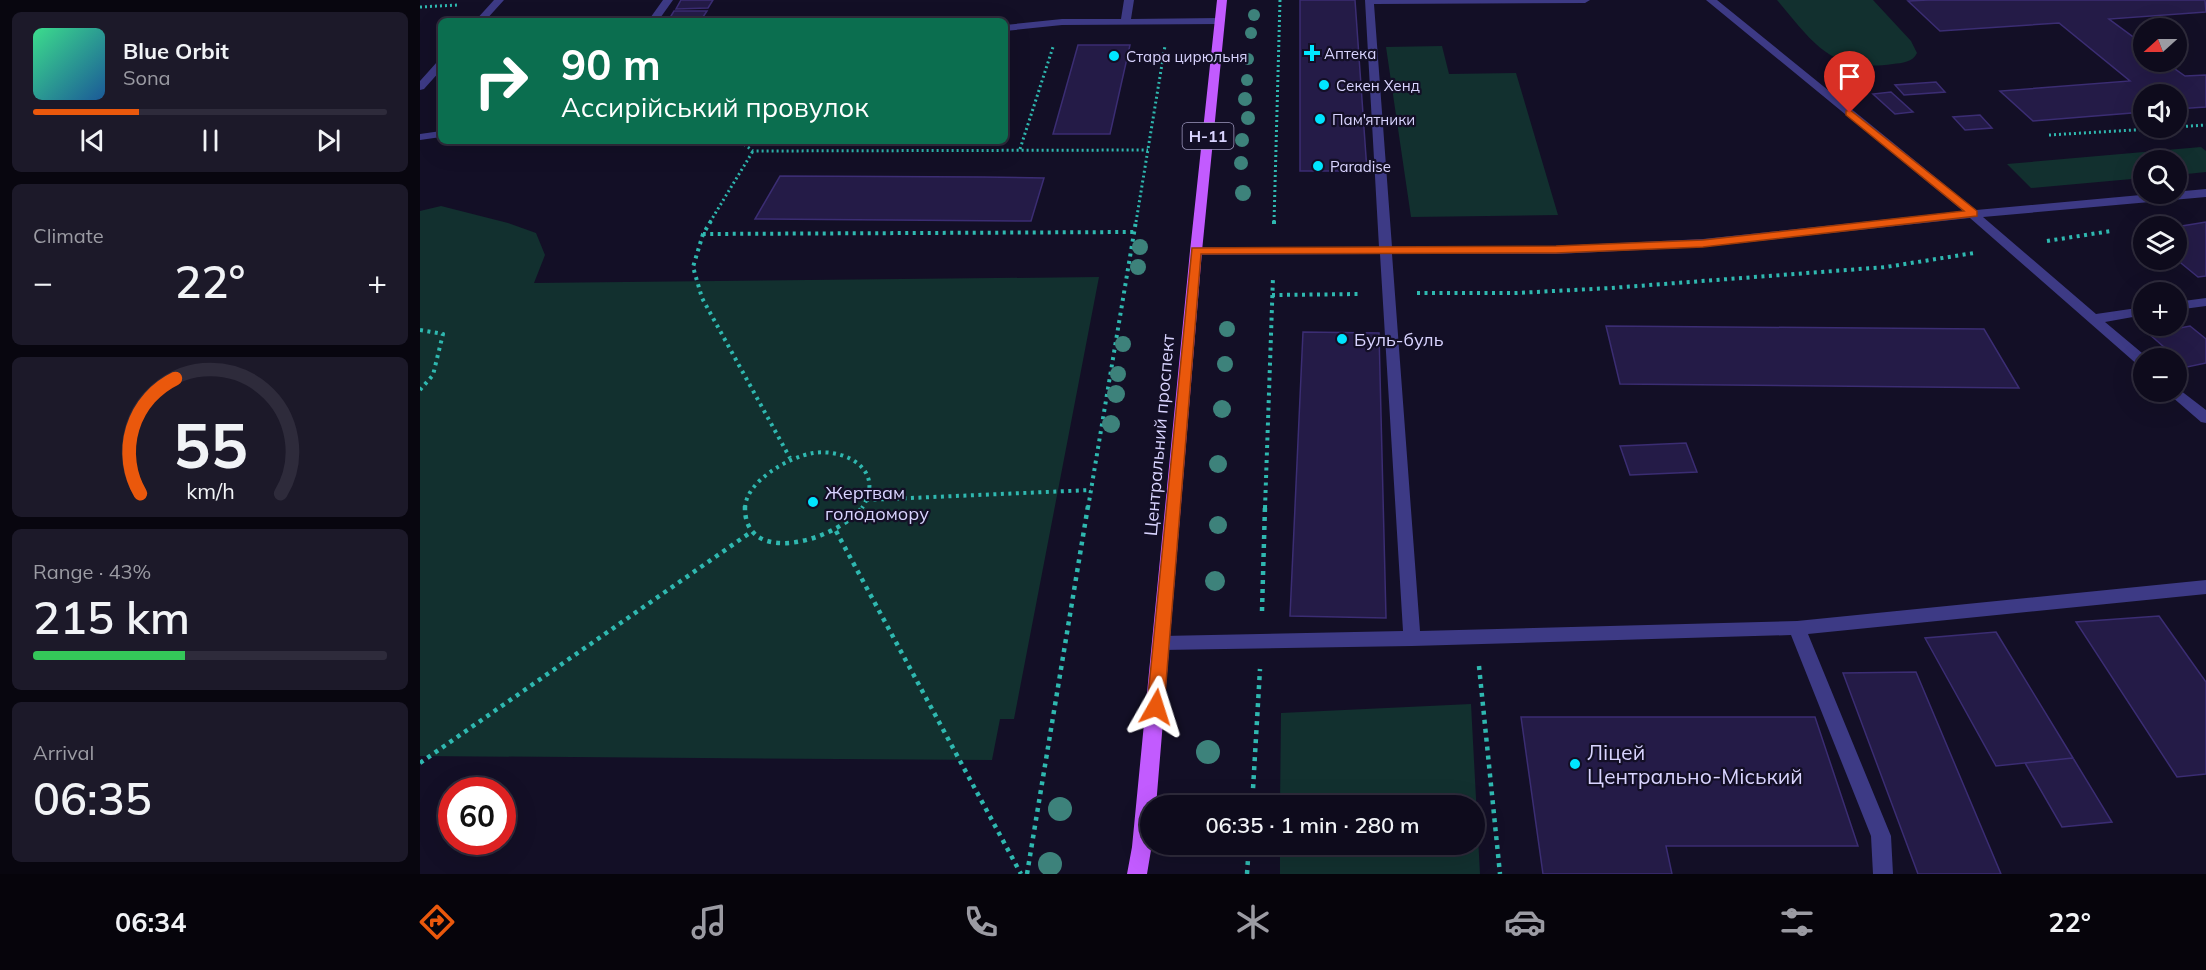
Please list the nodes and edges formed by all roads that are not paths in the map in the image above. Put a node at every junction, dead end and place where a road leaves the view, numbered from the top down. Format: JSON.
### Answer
{"nodes":[{"id":1,"x":499,"y":0,"type":"edge"},
{"id":2,"x":668,"y":0,"type":"edge"},
{"id":3,"x":1129,"y":0,"type":"edge"},
{"id":4,"x":1222,"y":0,"type":"edge"},
{"id":5,"x":1585,"y":0,"type":"edge"},
{"id":6,"x":1711,"y":0,"type":"edge"},
{"id":7,"x":1369,"y":1,"type":"edge"},
{"id":8,"x":483,"y":18,"type":"edge"},
{"id":9,"x":655,"y":18,"type":"edge"},
{"id":10,"x":1126,"y":21,"type":"junction"},
{"id":11,"x":1220,"y":21,"type":"junction"},
{"id":12,"x":1008,"y":28,"type":"edge"},
{"id":13,"x":438,"y":67,"type":"edge"},
{"id":14,"x":420,"y":87,"type":"edge"},
{"id":15,"x":438,"y":134,"type":"edge"},
{"id":16,"x":420,"y":137,"type":"edge"},
{"id":17,"x":2206,"y":193,"type":"edge"},
{"id":18,"x":1973,"y":214,"type":"junction"},
{"id":19,"x":1196,"y":251,"type":"junction"},
{"id":20,"x":1386,"y":251,"type":"junction"},
{"id":21,"x":2206,"y":302,"type":"edge"},
{"id":22,"x":2187,"y":305,"type":"edge"},
{"id":23,"x":2133,"y":313,"type":"edge"},
{"id":24,"x":2094,"y":319,"type":"junction"},
{"id":25,"x":2133,"y":353,"type":"edge"},
{"id":26,"x":2187,"y":401,"type":"edge"},
{"id":27,"x":2206,"y":417,"type":"edge"},
{"id":28,"x":2206,"y":586,"type":"edge"},
{"id":29,"x":1797,"y":628,"type":"junction"},
{"id":30,"x":1412,"y":639,"type":"junction"},
{"id":31,"x":1162,"y":643,"type":"junction"},
{"id":32,"x":1137,"y":874,"type":"edge"},
{"id":33,"x":1883,"y":874,"type":"edge"}],
"edges":[{"from":1,"to":8,"type":"street"},
{"from":2,"to":9,"type":"street"},
{"from":3,"to":10,"type":"street"},
{"from":4,"to":11,"type":"main road","name":"Центральний проспект","number":"Н-11"},
{"from":5,"to":7,"type":"street"},
{"from":6,"to":18,"type":"street"},
{"from":7,"to":20,"type":"street"},
{"from":10,"to":11,"type":"street"},
{"from":10,"to":12,"type":"street"},
{"from":11,"to":19,"type":"main road","name":"Центральний проспект","number":"Н-11"},
{"from":13,"to":14,"type":"street"},
{"from":15,"to":16,"type":"street"},
{"from":17,"to":18,"type":"street"},
{"from":18,"to":20,"type":"street"},
{"from":18,"to":24,"type":"street"},
{"from":19,"to":20,"type":"street"},
{"from":19,"to":31,"type":"main road","name":"Центральний проспект","number":"Н-11"},
{"from":20,"to":30,"type":"street"},
{"from":21,"to":22,"type":"street"},
{"from":23,"to":24,"type":"street"},
{"from":24,"to":25,"type":"street"},
{"from":26,"to":27,"type":"street"},
{"from":28,"to":29,"type":"street"},
{"from":29,"to":30,"type":"street"},
{"from":29,"to":33,"type":"street"},
{"from":30,"to":31,"type":"street"},
{"from":31,"to":32,"type":"main road","name":"Центральний проспект","number":"Н-11"}]}
